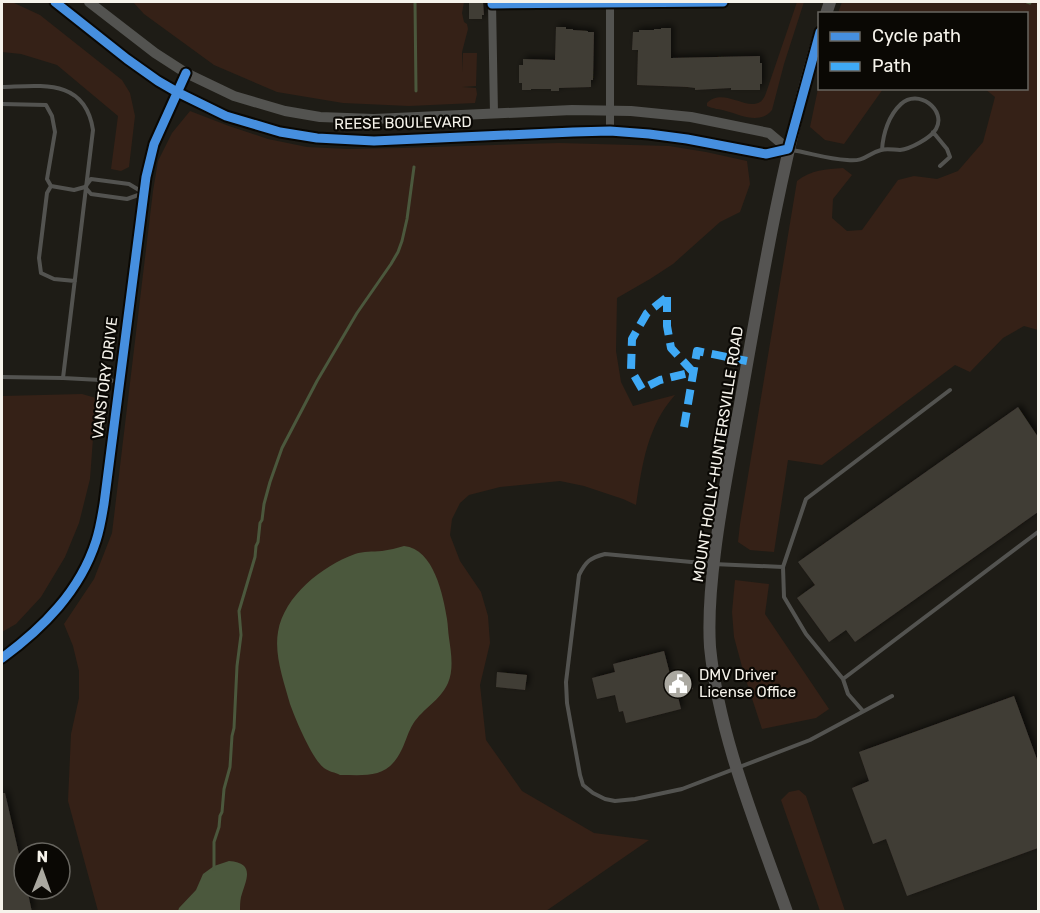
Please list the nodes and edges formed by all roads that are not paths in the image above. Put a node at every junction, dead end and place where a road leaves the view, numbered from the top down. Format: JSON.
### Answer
{"nodes":[{"id":1,"x":45,"y":2,"type":"edge"},
{"id":2,"x":55,"y":2,"type":"edge"},
{"id":3,"x":89,"y":2,"type":"edge"},
{"id":4,"x":610,"y":2,"type":"edge"},
{"id":5,"x":723,"y":2,"type":"edge"},
{"id":6,"x":492,"y":3,"type":"edge"},
{"id":7,"x":76,"y":18,"type":"junction"},
{"id":8,"x":818,"y":36,"type":"edge"},
{"id":9,"x":186,"y":73,"type":"junction"},
{"id":10,"x":2,"y":87,"type":"edge"},
{"id":11,"x":177,"y":92,"type":"junction"},
{"id":12,"x":2,"y":104,"type":"edge"},
{"id":13,"x":610,"y":110,"type":"junction"},
{"id":14,"x":494,"y":114,"type":"junction"},
{"id":15,"x":610,"y":131,"type":"junction"},
{"id":16,"x":933,"y":132,"type":"junction"},
{"id":17,"x":788,"y":149,"type":"junction"},
{"id":18,"x":882,"y":150,"type":"junction"},
{"id":19,"x":940,"y":166,"type":"dead end"},
{"id":20,"x":51,"y":186,"type":"junction"},
{"id":21,"x":85,"y":187,"type":"junction"},
{"id":22,"x":144,"y":193,"type":"junction"},
{"id":23,"x":75,"y":281,"type":"junction"},
{"id":24,"x":2,"y":377,"type":"edge"},
{"id":25,"x":63,"y":378,"type":"junction"},
{"id":26,"x":120,"y":381,"type":"junction"},
{"id":27,"x":950,"y":390,"type":"dead end"},
{"id":28,"x":1038,"y":532,"type":"edge"},
{"id":29,"x":713,"y":564,"type":"junction"},
{"id":30,"x":783,"y":567,"type":"junction"},
{"id":31,"x":2,"y":658,"type":"edge"},
{"id":32,"x":843,"y":679,"type":"junction"},
{"id":33,"x":892,"y":696,"type":"dead end"},
{"id":34,"x":863,"y":711,"type":"junction"},
{"id":35,"x":737,"y":768,"type":"junction"},
{"id":36,"x":787,"y":912,"type":"edge"}],
"edges":[{"from":1,"to":7,"type":"street"},
{"from":2,"to":7,"type":"street","name":"REESE BOULEVARD"},
{"from":3,"to":9,"type":"street","name":"REESE BOULEVARD"},
{"from":4,"to":5,"type":"street"},
{"from":4,"to":6,"type":"street"},
{"from":4,"to":13,"type":"street"},
{"from":6,"to":14,"type":"street"},
{"from":7,"to":11,"type":"street","name":"REESE BOULEVARD"},
{"from":8,"to":17,"type":"main road","name":"MOUNT HOLLY-HUNTERSVILLE ROAD"},
{"from":9,"to":11,"type":"street","name":"VANSTORY DRIVE"},
{"from":9,"to":14,"type":"street","name":"REESE BOULEVARD"},
{"from":10,"to":21,"type":"lane"},
{"from":11,"to":15,"type":"street","name":"REESE BOULEVARD"},
{"from":11,"to":22,"type":"street","name":"VANSTORY DRIVE"},
{"from":12,"to":20,"type":"lane"},
{"from":13,"to":14,"type":"street","name":"REESE BOULEVARD"},
{"from":13,"to":15,"type":"street"},
{"from":13,"to":17,"type":"street","name":"REESE BOULEVARD"},
{"from":15,"to":17,"type":"street","name":"REESE BOULEVARD"},
{"from":16,"to":18,"type":"lane"},
{"from":16,"to":18,"type":"lane"},
{"from":16,"to":19,"type":"lane"},
{"from":17,"to":18,"type":"lane"},
{"from":17,"to":29,"type":"main road","name":"MOUNT HOLLY-HUNTERSVILLE ROAD"},
{"from":20,"to":21,"type":"lane"},
{"from":20,"to":23,"type":"lane"},
{"from":21,"to":22,"type":"lane"},
{"from":21,"to":22,"type":"lane"},
{"from":21,"to":23,"type":"lane"},
{"from":22,"to":26,"type":"street","name":"VANSTORY DRIVE"},
{"from":23,"to":25,"type":"lane"},
{"from":24,"to":25,"type":"lane"},
{"from":25,"to":26,"type":"lane"},
{"from":26,"to":31,"type":"street","name":"VANSTORY DRIVE"},
{"from":27,"to":30,"type":"lane"},
{"from":28,"to":32,"type":"lane"},
{"from":29,"to":30,"type":"lane"},
{"from":29,"to":35,"type":"main road","name":"MOUNT HOLLY-HUNTERSVILLE ROAD"},
{"from":29,"to":35,"type":"lane"},
{"from":30,"to":32,"type":"lane"},
{"from":32,"to":34,"type":"lane"},
{"from":33,"to":34,"type":"lane"},
{"from":34,"to":35,"type":"lane"},
{"from":35,"to":36,"type":"main road","name":"MOUNT HOLLY-HUNTERSVILLE ROAD"}]}
